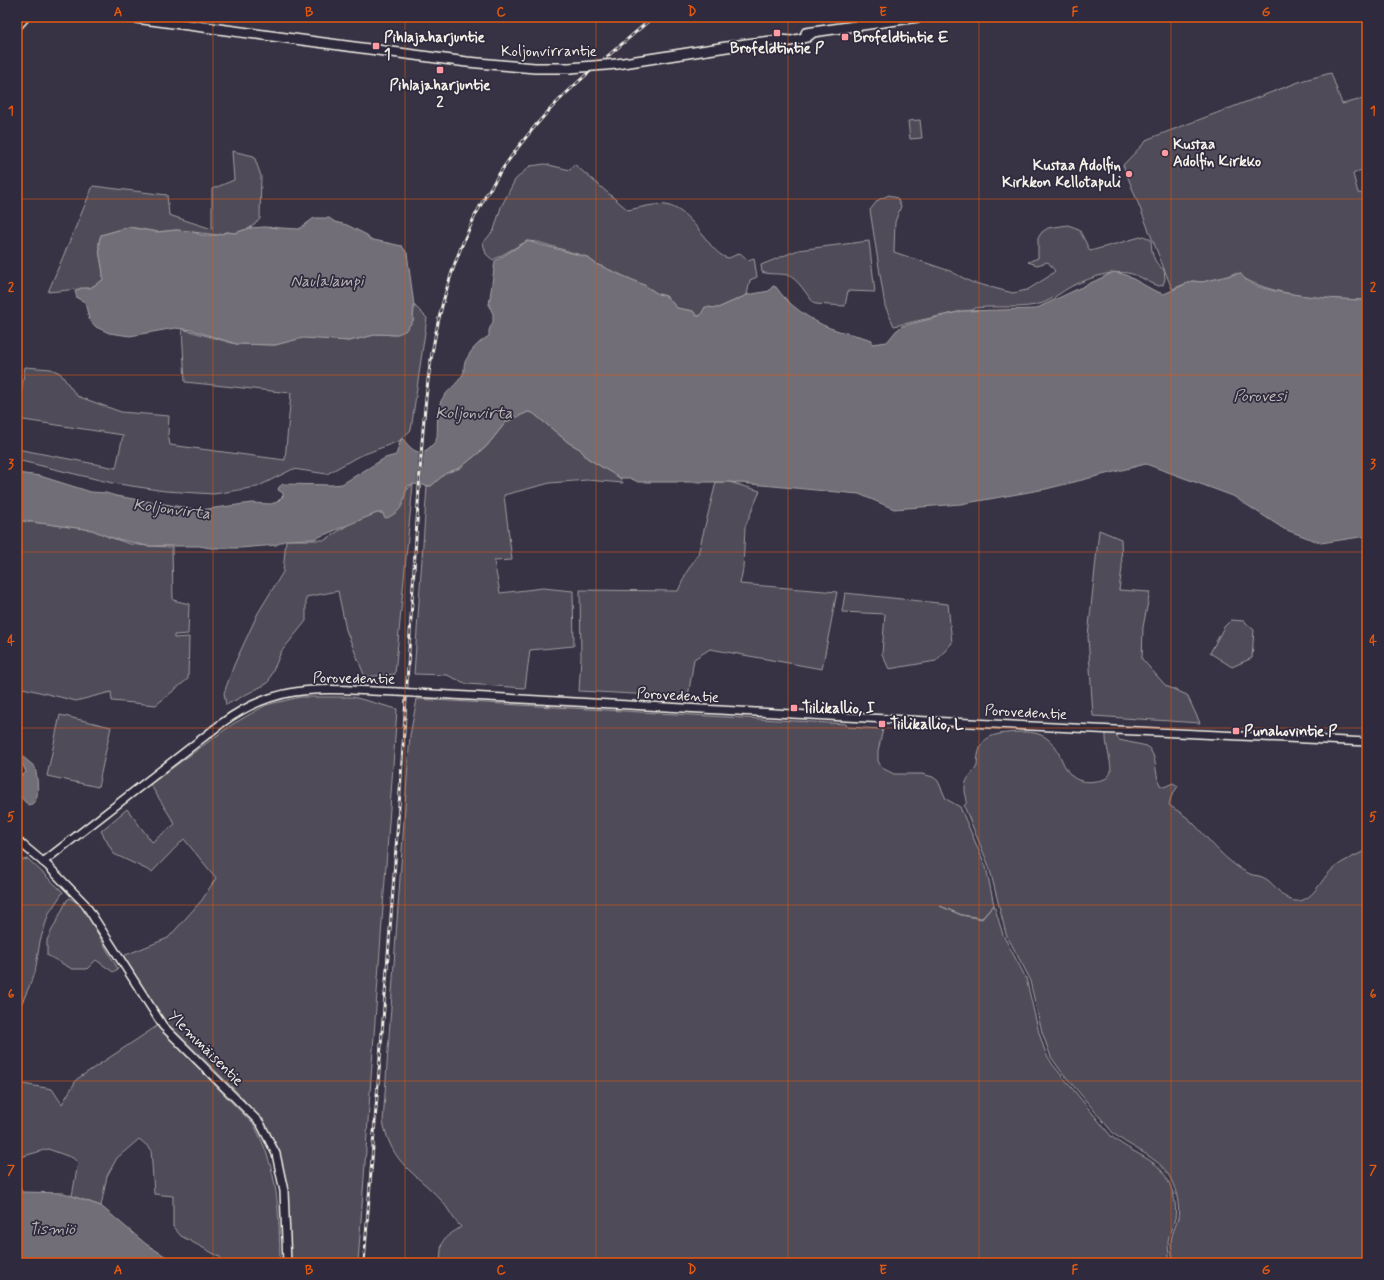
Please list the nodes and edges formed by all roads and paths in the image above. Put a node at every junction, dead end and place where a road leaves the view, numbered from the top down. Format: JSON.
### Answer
{"nodes":[{"id":1,"x":17,"y":17,"type":"edge"},
{"id":2,"x":24,"y":17,"type":"edge"},
{"id":3,"x":128,"y":17,"type":"edge"},
{"id":4,"x":918,"y":17,"type":"edge"},
{"id":5,"x":17,"y":25,"type":"edge"},
{"id":6,"x":1367,"y":742,"type":"edge"},
{"id":7,"x":17,"y":840,"type":"edge"},
{"id":8,"x":43,"y":862,"type":"junction"},
{"id":9,"x":286,"y":1263,"type":"edge"}],
"edges":[{"from":1,"to":2,"type":"highway"},
{"from":2,"to":5,"type":"highway"},
{"from":3,"to":4,"type":"main road","name":"Koljonvirrantie","bridge":true},
{"from":6,"to":8,"type":"street","name":"Porovedentie","bridge":true},
{"from":7,"to":8,"type":"street","name":"Ylemmäisentie"},
{"from":8,"to":9,"type":"street","name":"Ylemmäisentie"}]}
